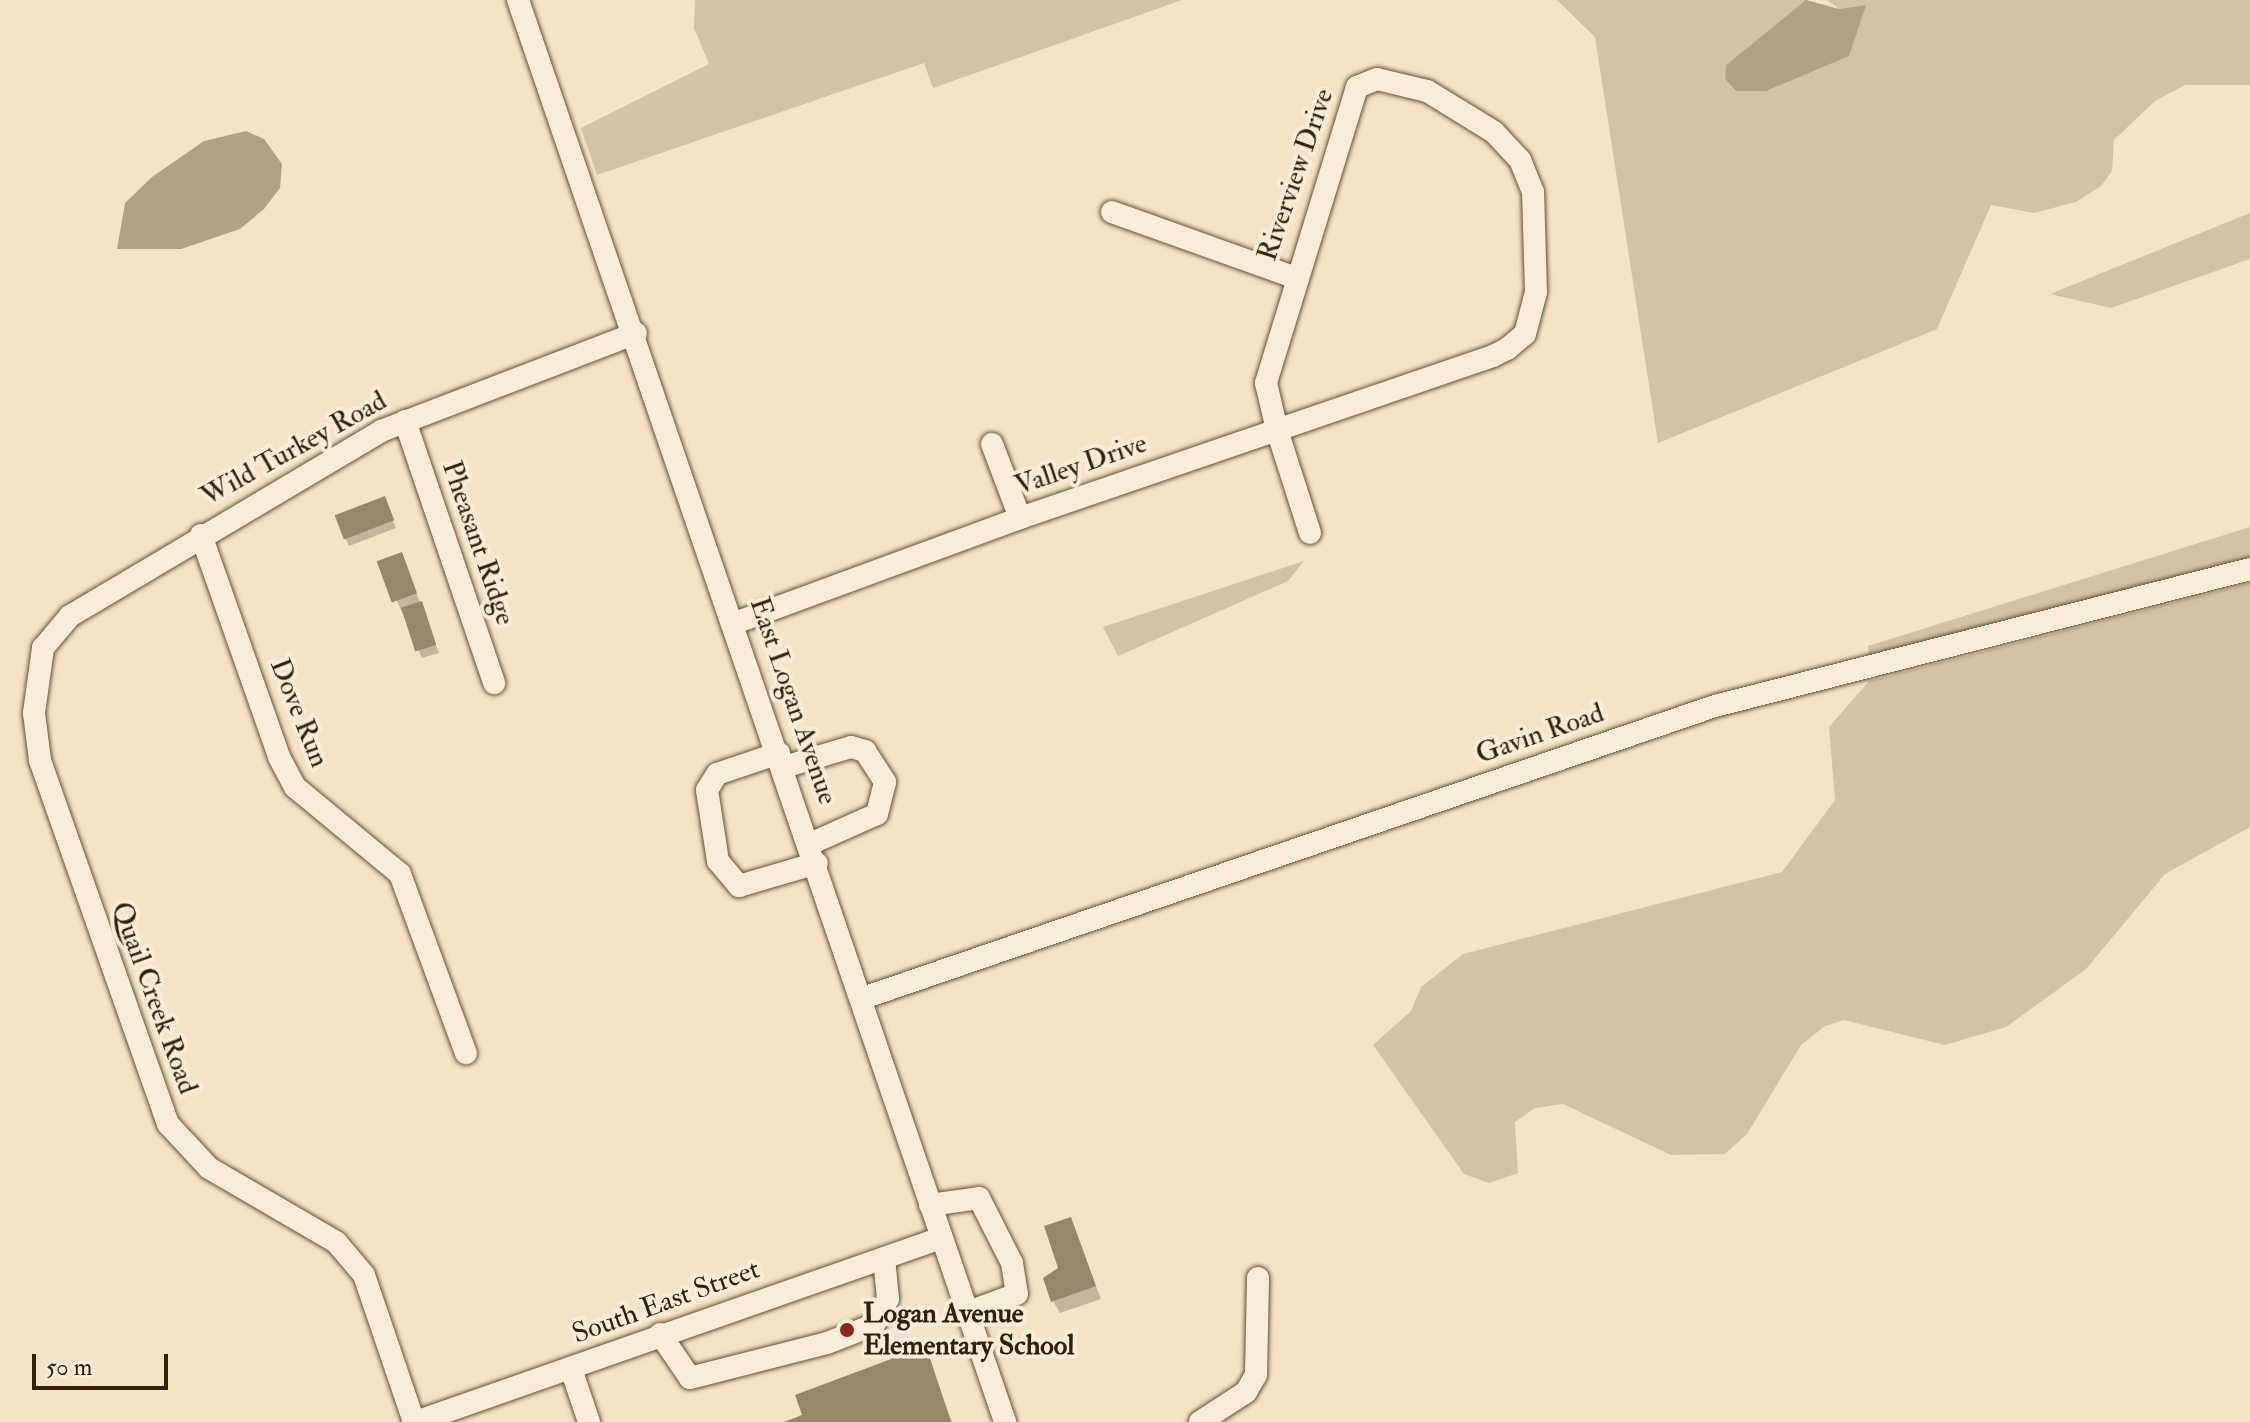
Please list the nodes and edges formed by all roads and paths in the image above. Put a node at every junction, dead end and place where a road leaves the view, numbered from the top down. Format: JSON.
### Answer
{"nodes":[{"id":1,"x":518,"y":0,"type":"edge"},
{"id":2,"x":1112,"y":212,"type":"dead end"},
{"id":3,"x":1294,"y":277,"type":"junction"},
{"id":4,"x":636,"y":333,"type":"junction"},
{"id":5,"x":1450,"y":371,"type":"joint"},
{"id":6,"x":405,"y":421,"type":"junction"},
{"id":7,"x":1277,"y":430,"type":"junction"},
{"id":8,"x":992,"y":444,"type":"dead end"},
{"id":9,"x":1020,"y":518,"type":"junction"},
{"id":10,"x":1310,"y":533,"type":"dead end"},
{"id":11,"x":201,"y":535,"type":"junction"},
{"id":12,"x":2250,"y":569,"type":"edge"},
{"id":13,"x":735,"y":623,"type":"junction"},
{"id":14,"x":494,"y":683,"type":"dead end"},
{"id":15,"x":38,"y":687,"type":"joint"},
{"id":16,"x":782,"y":760,"type":"junction"},
{"id":17,"x":813,"y":854,"type":"junction"},
{"id":18,"x":863,"y":998,"type":"junction"},
{"id":19,"x":466,"y":1053,"type":"dead end"},
{"id":20,"x":930,"y":1205,"type":"junction"},
{"id":21,"x":938,"y":1239,"type":"junction"},
{"id":22,"x":884,"y":1258,"type":"junction"},
{"id":23,"x":1258,"y":1278,"type":"dead end"},
{"id":24,"x":968,"y":1312,"type":"junction"},
{"id":25,"x":660,"y":1334,"type":"junction"},
{"id":26,"x":571,"y":1369,"type":"junction"},
{"id":27,"x":415,"y":1422,"type":"edge"},
{"id":28,"x":589,"y":1422,"type":"edge"},
{"id":29,"x":1005,"y":1422,"type":"edge"},
{"id":30,"x":1200,"y":1422,"type":"edge"}],
"edges":[{"from":1,"to":4,"type":"street","name":"East Logan Avenue"},
{"from":2,"to":3,"type":"street"},
{"from":3,"to":5,"type":"street","name":"Riverview Drive"},
{"from":3,"to":7,"type":"street","name":"Riverview Drive"},
{"from":4,"to":6,"type":"street","name":"Wild Turkey Road"},
{"from":4,"to":13,"type":"street","name":"East Logan Avenue"},
{"from":5,"to":7,"type":"street","name":"Valley Drive"},
{"from":6,"to":11,"type":"street","name":"Wild Turkey Road"},
{"from":6,"to":14,"type":"street","name":"Pheasant Ridge"},
{"from":7,"to":9,"type":"street","name":"Valley Drive"},
{"from":7,"to":10,"type":"street","name":"Riverview Drive"},
{"from":8,"to":9,"type":"street"},
{"from":9,"to":13,"type":"street","name":"Valley Drive"},
{"from":11,"to":15,"type":"street","name":"Wild Turkey Road"},
{"from":11,"to":19,"type":"street","name":"Dove Run"},
{"from":12,"to":18,"type":"street","name":"Gavin Road"},
{"from":13,"to":16,"type":"street","name":"East Logan Avenue"},
{"from":15,"to":27,"type":"street","name":"Quail Creek Road"},
{"from":16,"to":17,"type":"street","name":"East Logan Avenue"},
{"from":16,"to":17,"type":"street"},
{"from":16,"to":17,"type":"street"},
{"from":17,"to":18,"type":"street","name":"East Logan Avenue"},
{"from":18,"to":20,"type":"street","name":"East Logan Avenue"},
{"from":20,"to":21,"type":"street","name":"East Logan Avenue"},
{"from":20,"to":24,"type":"street"},
{"from":21,"to":22,"type":"street","name":"South East Street"},
{"from":21,"to":24,"type":"street","name":"East Logan Avenue"},
{"from":22,"to":25,"type":"street","name":"South East Street"},
{"from":22,"to":25,"type":"street"},
{"from":23,"to":30,"type":"street"},
{"from":24,"to":29,"type":"street","name":"East Logan Avenue"},
{"from":25,"to":26,"type":"street","name":"South East Street"},
{"from":26,"to":27,"type":"street","name":"South East Street"},
{"from":26,"to":28,"type":"street"}]}
